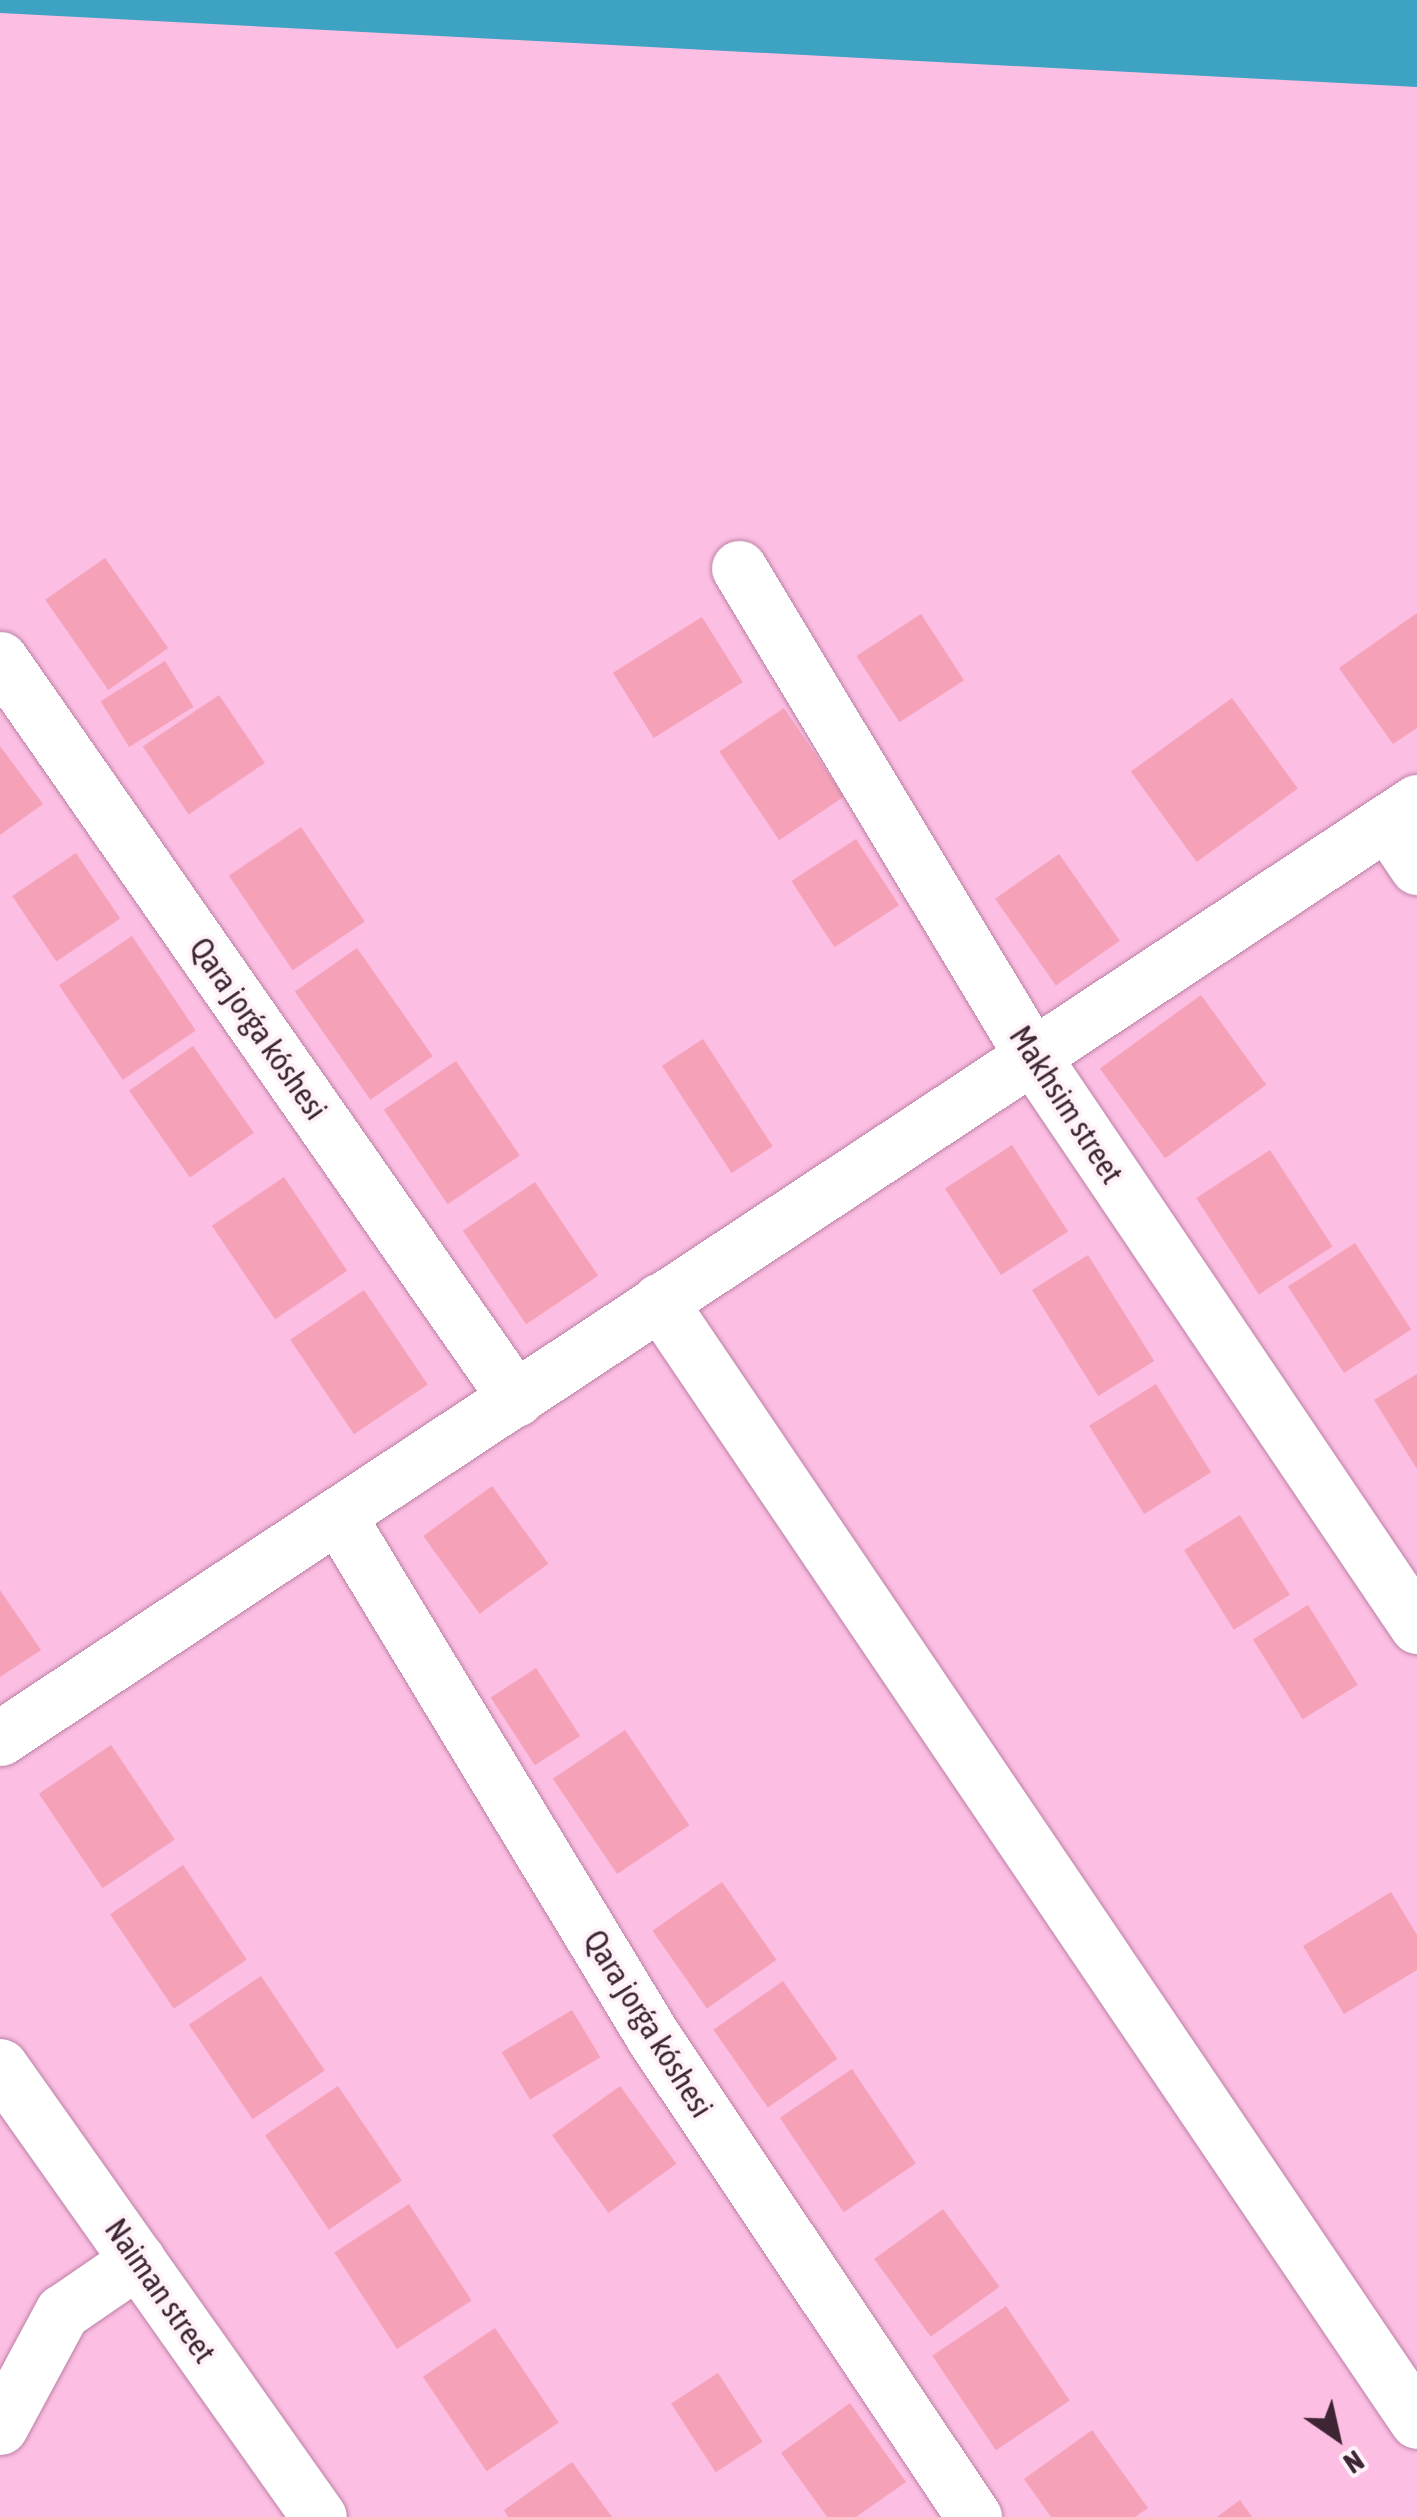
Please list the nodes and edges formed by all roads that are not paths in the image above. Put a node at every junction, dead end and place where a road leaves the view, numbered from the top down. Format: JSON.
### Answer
{"nodes":[{"id":1,"x":739,"y":568,"type":"dead end"},
{"id":2,"x":0,"y":659,"type":"edge"},
{"id":3,"x":1407,"y":831,"type":"edge"},
{"id":4,"x":1031,"y":1054,"type":"junction"},
{"id":5,"x":659,"y":1300,"type":"junction"},
{"id":6,"x":516,"y":1399,"type":"junction"},
{"id":7,"x":340,"y":1520,"type":"junction"},
{"id":8,"x":1417,"y":1626,"type":"edge"},
{"id":9,"x":0,"y":1738,"type":"edge"},
{"id":10,"x":0,"y":2066,"type":"edge"},
{"id":11,"x":138,"y":2260,"type":"junction"},
{"id":12,"x":1417,"y":2421,"type":"edge"},
{"id":13,"x":0,"y":2427,"type":"edge"},
{"id":14,"x":320,"y":2517,"type":"edge"},
{"id":15,"x":974,"y":2517,"type":"edge"}],
"edges":[{"from":1,"to":4,"type":"street","name":"Makhsim street"},
{"from":2,"to":6,"type":"street","name":"Qara jorǵa kóshesi"},
{"from":3,"to":4,"type":"street"},
{"from":4,"to":5,"type":"street"},
{"from":4,"to":8,"type":"street","name":"Makhsim street"},
{"from":5,"to":6,"type":"street"},
{"from":5,"to":12,"type":"street"},
{"from":6,"to":7,"type":"street"},
{"from":7,"to":9,"type":"street"},
{"from":7,"to":15,"type":"street","name":"Qara jorǵa kóshesi"},
{"from":10,"to":11,"type":"street","name":"Naiman street"},
{"from":11,"to":13,"type":"street"},
{"from":11,"to":14,"type":"street","name":"Naiman street"}]}
